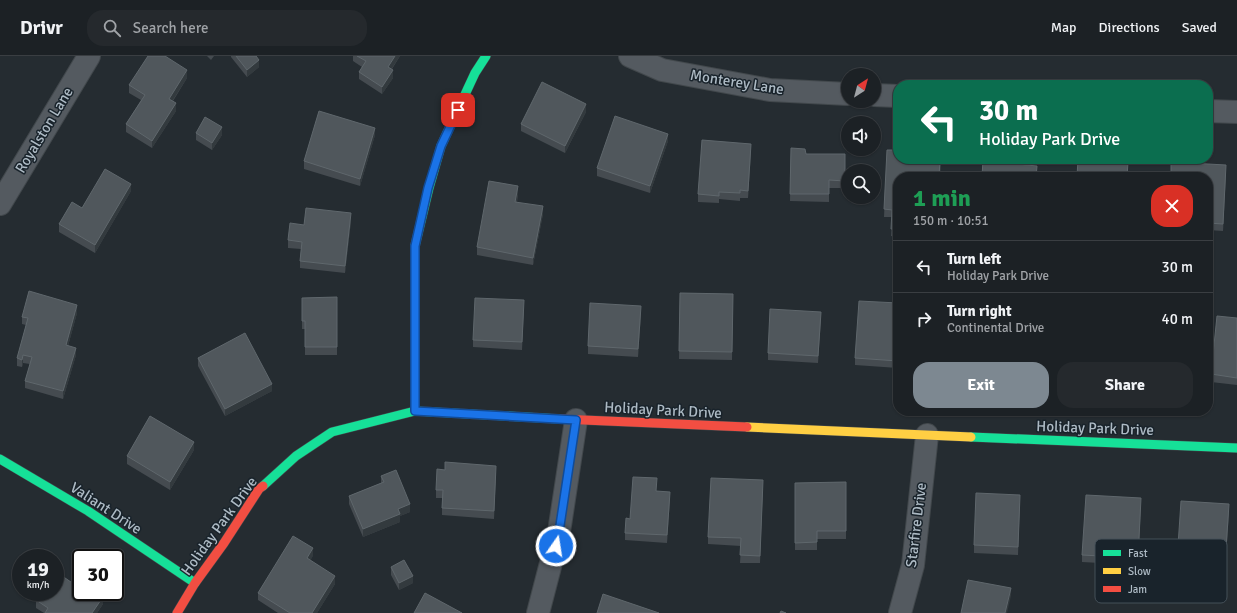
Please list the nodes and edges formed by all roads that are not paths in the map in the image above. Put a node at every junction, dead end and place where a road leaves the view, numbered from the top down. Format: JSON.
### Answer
{"nodes":[{"id":1,"x":89,"y":56,"type":"edge"},
{"id":2,"x":486,"y":56,"type":"edge"},
{"id":3,"x":630,"y":56,"type":"edge"},
{"id":4,"x":841,"y":94,"type":"edge"},
{"id":5,"x":881,"y":95,"type":"edge"},
{"id":6,"x":893,"y":96,"type":"edge"},
{"id":7,"x":1213,"y":111,"type":"edge"},
{"id":8,"x":1237,"y":112,"type":"edge"},
{"id":9,"x":0,"y":204,"type":"edge"},
{"id":10,"x":415,"y":411,"type":"junction"},
{"id":11,"x":576,"y":420,"type":"junction"},
{"id":12,"x":927,"y":435,"type":"junction"},
{"id":13,"x":1237,"y":448,"type":"edge"},
{"id":14,"x":0,"y":459,"type":"edge"},
{"id":15,"x":195,"y":583,"type":"junction"},
{"id":16,"x":177,"y":613,"type":"edge"},
{"id":17,"x":538,"y":613,"type":"edge"},
{"id":18,"x":900,"y":613,"type":"edge"}],
"edges":[{"from":1,"to":9,"type":"street","name":"Royalston Lane"},
{"from":2,"to":10,"type":"street"},
{"from":3,"to":4,"type":"street","name":"Monterey Lane"},
{"from":5,"to":6,"type":"street"},
{"from":7,"to":8,"type":"street"},
{"from":10,"to":11,"type":"street","name":"Holiday Park Drive"},
{"from":10,"to":15,"type":"street","name":"Holiday Park Drive"},
{"from":11,"to":12,"type":"street","name":"Holiday Park Drive"},
{"from":11,"to":17,"type":"street"},
{"from":12,"to":13,"type":"street","name":"Holiday Park Drive"},
{"from":12,"to":18,"type":"street","name":"Starfire Drive"},
{"from":14,"to":15,"type":"street","name":"Valiant Drive"},
{"from":15,"to":16,"type":"street","name":"Holiday Park Drive"}]}
